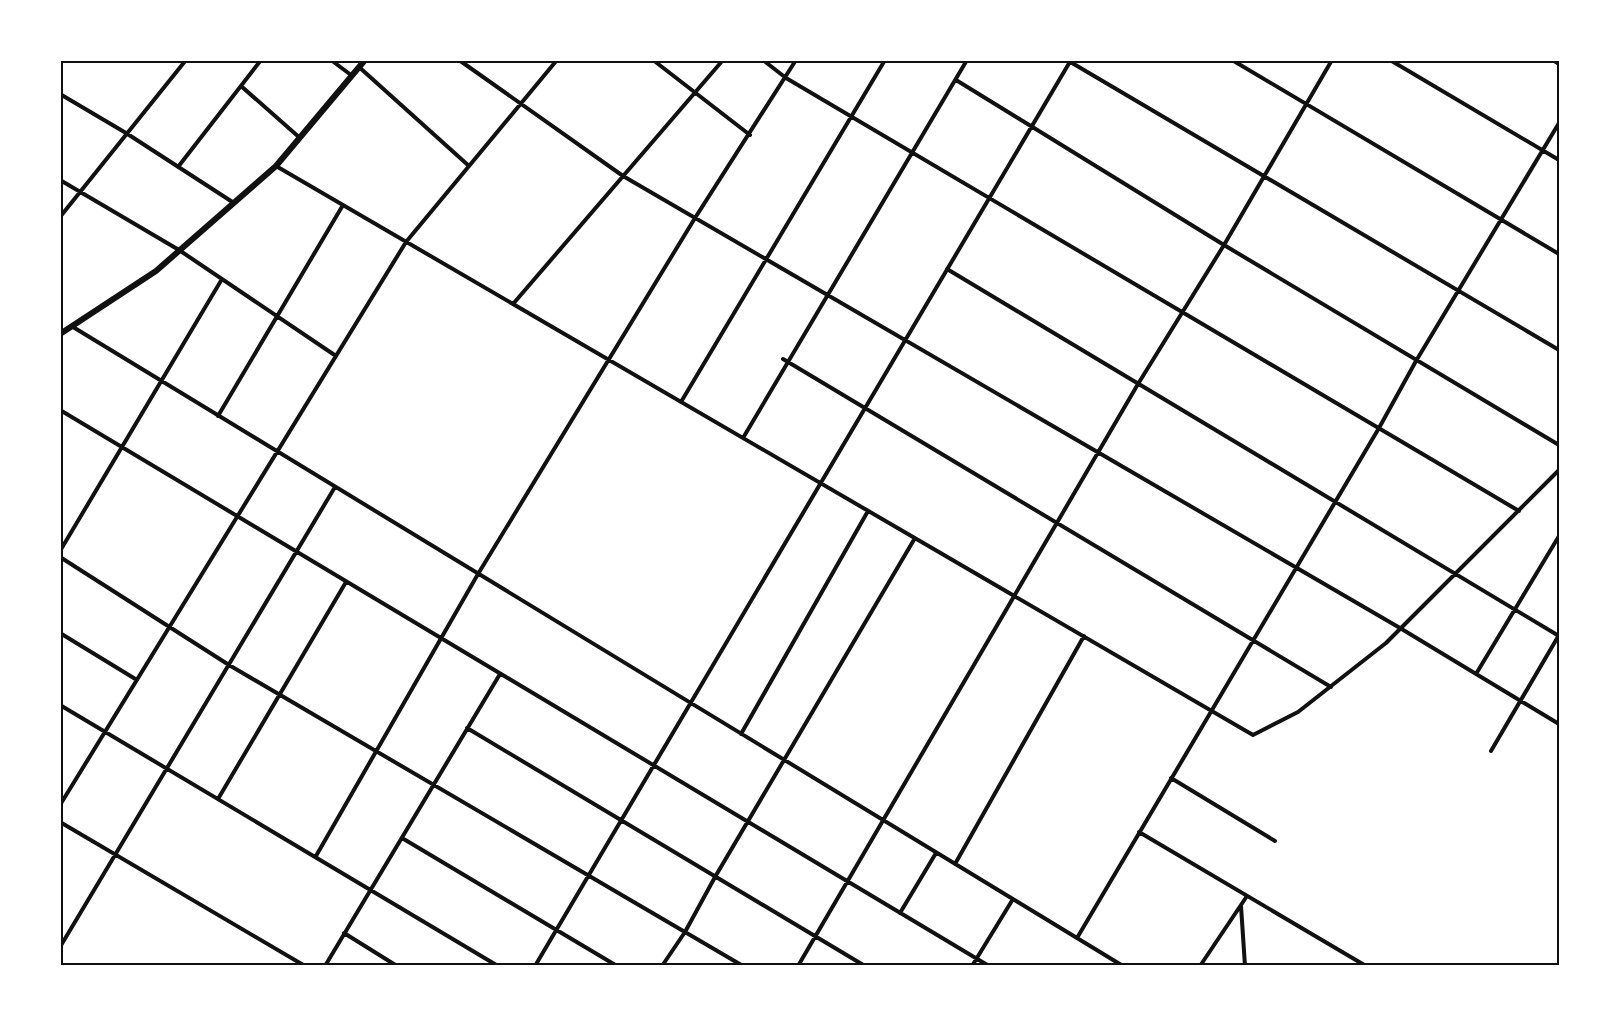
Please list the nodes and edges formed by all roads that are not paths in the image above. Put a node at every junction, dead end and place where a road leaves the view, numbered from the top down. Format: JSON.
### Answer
{"nodes":[{"id":1,"x":186,"y":60,"type":"edge"},
{"id":2,"x":261,"y":60,"type":"edge"},
{"id":3,"x":331,"y":60,"type":"edge"},
{"id":4,"x":365,"y":60,"type":"edge"},
{"id":5,"x":459,"y":60,"type":"edge"},
{"id":6,"x":557,"y":60,"type":"edge"},
{"id":7,"x":653,"y":60,"type":"edge"},
{"id":8,"x":723,"y":60,"type":"edge"},
{"id":9,"x":763,"y":60,"type":"edge"},
{"id":10,"x":796,"y":60,"type":"edge"},
{"id":11,"x":885,"y":60,"type":"edge"},
{"id":12,"x":968,"y":60,"type":"edge"},
{"id":13,"x":1232,"y":60,"type":"edge"},
{"id":14,"x":1332,"y":60,"type":"edge"},
{"id":15,"x":1390,"y":60,"type":"edge"},
{"id":16,"x":1553,"y":60,"type":"edge"},
{"id":17,"x":1070,"y":61,"type":"edge"},
{"id":18,"x":1559,"y":64,"type":"edge"},
{"id":19,"x":359,"y":67,"type":"junction"},
{"id":20,"x":351,"y":75,"type":"junction"},
{"id":21,"x":786,"y":78,"type":"junction"},
{"id":22,"x":956,"y":80,"type":"junction"},
{"id":23,"x":241,"y":86,"type":"junction"},
{"id":24,"x":695,"y":93,"type":"junction"},
{"id":25,"x":60,"y":94,"type":"edge"},
{"id":26,"x":521,"y":104,"type":"junction"},
{"id":27,"x":1306,"y":104,"type":"junction"},
{"id":28,"x":851,"y":117,"type":"junction"},
{"id":29,"x":1559,"y":123,"type":"edge"},
{"id":30,"x":1032,"y":127,"type":"junction"},
{"id":31,"x":126,"y":133,"type":"junction"},
{"id":32,"x":750,"y":135,"type":"junction"},
{"id":33,"x":300,"y":138,"type":"junction"},
{"id":34,"x":1543,"y":150,"type":"junction"},
{"id":35,"x":912,"y":153,"type":"junction"},
{"id":36,"x":1559,"y":160,"type":"edge"},
{"id":37,"x":276,"y":166,"type":"junction"},
{"id":38,"x":469,"y":166,"type":"junction"},
{"id":39,"x":178,"y":167,"type":"junction"},
{"id":40,"x":623,"y":176,"type":"junction"},
{"id":41,"x":1264,"y":176,"type":"junction"},
{"id":42,"x":60,"y":180,"type":"edge"},
{"id":43,"x":80,"y":192,"type":"junction"},
{"id":44,"x":989,"y":198,"type":"junction"},
{"id":45,"x":234,"y":202,"type":"junction"},
{"id":46,"x":343,"y":206,"type":"junction"},
{"id":47,"x":60,"y":217,"type":"edge"},
{"id":48,"x":695,"y":218,"type":"junction"},
{"id":49,"x":1503,"y":219,"type":"junction"},
{"id":50,"x":406,"y":242,"type":"junction"},
{"id":51,"x":1224,"y":245,"type":"junction"},
{"id":52,"x":179,"y":250,"type":"junction"},
{"id":53,"x":1559,"y":254,"type":"edge"},
{"id":54,"x":766,"y":259,"type":"junction"},
{"id":55,"x":947,"y":269,"type":"junction"},
{"id":56,"x":222,"y":279,"type":"junction"},
{"id":57,"x":1460,"y":291,"type":"junction"},
{"id":58,"x":828,"y":295,"type":"junction"},
{"id":59,"x":513,"y":304,"type":"junction"},
{"id":60,"x":1182,"y":312,"type":"junction"},
{"id":61,"x":277,"y":316,"type":"junction"},
{"id":62,"x":73,"y":327,"type":"junction"},
{"id":63,"x":61,"y":332,"type":"edge"},
{"id":64,"x":905,"y":340,"type":"junction"},
{"id":65,"x":1559,"y":350,"type":"edge"},
{"id":66,"x":336,"y":356,"type":"junction"},
{"id":67,"x":608,"y":359,"type":"junction"},
{"id":68,"x":783,"y":359,"type":"dead end"},
{"id":69,"x":1416,"y":361,"type":"junction"},
{"id":70,"x":788,"y":362,"type":"junction"},
{"id":71,"x":161,"y":381,"type":"junction"},
{"id":72,"x":1138,"y":384,"type":"junction"},
{"id":73,"x":681,"y":402,"type":"junction"},
{"id":74,"x":864,"y":408,"type":"junction"},
{"id":75,"x":60,"y":410,"type":"edge"},
{"id":76,"x":218,"y":416,"type":"junction"},
{"id":77,"x":1379,"y":428,"type":"junction"},
{"id":78,"x":743,"y":438,"type":"junction"},
{"id":79,"x":1559,"y":445,"type":"edge"},
{"id":80,"x":121,"y":447,"type":"junction"},
{"id":81,"x":277,"y":452,"type":"junction"},
{"id":82,"x":1099,"y":452,"type":"junction"},
{"id":83,"x":1559,"y":470,"type":"edge"},
{"id":84,"x":820,"y":483,"type":"junction"},
{"id":85,"x":335,"y":487,"type":"junction"},
{"id":86,"x":1335,"y":502,"type":"junction"},
{"id":87,"x":868,"y":511,"type":"junction"},
{"id":88,"x":1519,"y":511,"type":"junction"},
{"id":89,"x":237,"y":517,"type":"junction"},
{"id":90,"x":1057,"y":524,"type":"junction"},
{"id":91,"x":1559,"y":536,"type":"edge"},
{"id":92,"x":915,"y":538,"type":"junction"},
{"id":93,"x":60,"y":551,"type":"edge"},
{"id":94,"x":296,"y":552,"type":"junction"},
{"id":95,"x":60,"y":557,"type":"edge"},
{"id":96,"x":1296,"y":568,"type":"junction"},
{"id":97,"x":478,"y":574,"type":"junction"},
{"id":98,"x":1456,"y":575,"type":"junction"},
{"id":99,"x":346,"y":582,"type":"junction"},
{"id":100,"x":1014,"y":596,"type":"junction"},
{"id":101,"x":1515,"y":610,"type":"junction"},
{"id":102,"x":169,"y":627,"type":"junction"},
{"id":103,"x":1400,"y":628,"type":"junction"},
{"id":104,"x":60,"y":633,"type":"edge"},
{"id":105,"x":1084,"y":636,"type":"junction"},
{"id":106,"x":1559,"y":636,"type":"edge"},
{"id":107,"x":441,"y":639,"type":"junction"},
{"id":108,"x":1253,"y":641,"type":"junction"},
{"id":109,"x":229,"y":665,"type":"junction"},
{"id":110,"x":500,"y":674,"type":"junction"},
{"id":111,"x":1476,"y":674,"type":"junction"},
{"id":112,"x":137,"y":680,"type":"junction"},
{"id":113,"x":1331,"y":687,"type":"junction"},
{"id":114,"x":280,"y":694,"type":"junction"},
{"id":115,"x":1521,"y":701,"type":"junction"},
{"id":116,"x":690,"y":703,"type":"junction"},
{"id":117,"x":60,"y":705,"type":"edge"},
{"id":118,"x":1212,"y":710,"type":"junction"},
{"id":119,"x":1559,"y":724,"type":"edge"},
{"id":120,"x":467,"y":728,"type":"junction"},
{"id":121,"x":105,"y":732,"type":"junction"},
{"id":122,"x":741,"y":734,"type":"junction"},
{"id":123,"x":376,"y":751,"type":"junction"},
{"id":124,"x":1491,"y":751,"type":"dead end"},
{"id":125,"x":785,"y":761,"type":"junction"},
{"id":126,"x":653,"y":765,"type":"junction"},
{"id":127,"x":167,"y":769,"type":"junction"},
{"id":128,"x":1171,"y":778,"type":"junction"},
{"id":129,"x":433,"y":784,"type":"junction"},
{"id":130,"x":218,"y":799,"type":"junction"},
{"id":131,"x":60,"y":805,"type":"edge"},
{"id":132,"x":884,"y":820,"type":"junction"},
{"id":133,"x":620,"y":821,"type":"junction"},
{"id":134,"x":60,"y":822,"type":"edge"},
{"id":135,"x":748,"y":822,"type":"junction"},
{"id":136,"x":1139,"y":832,"type":"junction"},
{"id":137,"x":402,"y":838,"type":"junction"},
{"id":138,"x":1275,"y":841,"type":"dead end"},
{"id":139,"x":936,"y":853,"type":"junction"},
{"id":140,"x":115,"y":855,"type":"junction"},
{"id":141,"x":316,"y":856,"type":"junction"},
{"id":142,"x":955,"y":864,"type":"junction"},
{"id":143,"x":588,"y":875,"type":"junction"},
{"id":144,"x":715,"y":877,"type":"junction"},
{"id":145,"x":848,"y":882,"type":"junction"},
{"id":146,"x":371,"y":889,"type":"junction"},
{"id":147,"x":1247,"y":896,"type":"junction"},
{"id":148,"x":1013,"y":899,"type":"junction"},
{"id":149,"x":1241,"y":906,"type":"junction"},
{"id":150,"x":900,"y":913,"type":"junction"},
{"id":151,"x":556,"y":930,"type":"junction"},
{"id":152,"x":685,"y":932,"type":"junction"},
{"id":153,"x":344,"y":933,"type":"junction"},
{"id":154,"x":816,"y":936,"type":"junction"},
{"id":155,"x":1077,"y":938,"type":"junction"},
{"id":156,"x":60,"y":947,"type":"edge"},
{"id":157,"x":977,"y":959,"type":"junction"},
{"id":158,"x":305,"y":966,"type":"edge"},
{"id":159,"x":325,"y":966,"type":"edge"},
{"id":160,"x":397,"y":966,"type":"edge"},
{"id":161,"x":498,"y":966,"type":"edge"},
{"id":162,"x":535,"y":966,"type":"edge"},
{"id":163,"x":617,"y":966,"type":"edge"},
{"id":164,"x":662,"y":966,"type":"edge"},
{"id":165,"x":743,"y":966,"type":"edge"},
{"id":166,"x":798,"y":966,"type":"edge"},
{"id":167,"x":865,"y":966,"type":"edge"},
{"id":168,"x":972,"y":966,"type":"edge"},
{"id":169,"x":989,"y":966,"type":"edge"},
{"id":170,"x":1123,"y":966,"type":"edge"},
{"id":171,"x":1200,"y":966,"type":"edge"},
{"id":172,"x":1245,"y":966,"type":"edge"},
{"id":173,"x":1366,"y":966,"type":"edge"}],
"edges":[{"from":1,"to":31,"type":"street"},
{"from":2,"to":23,"type":"street"},
{"from":3,"to":20,"type":"street"},
{"from":4,"to":19,"type":"main road"},
{"from":5,"to":26,"type":"street"},
{"from":6,"to":26,"type":"street"},
{"from":7,"to":24,"type":"street"},
{"from":8,"to":24,"type":"street"},
{"from":9,"to":21,"type":"street"},
{"from":10,"to":21,"type":"street"},
{"from":11,"to":28,"type":"street"},
{"from":12,"to":22,"type":"street"},
{"from":13,"to":27,"type":"street"},
{"from":14,"to":27,"type":"street"},
{"from":15,"to":34,"type":"street"},
{"from":16,"to":18,"type":"street"},
{"from":17,"to":30,"type":"street"},
{"from":17,"to":41,"type":"street"},
{"from":19,"to":20,"type":"main road"},
{"from":19,"to":38,"type":"street"},
{"from":20,"to":33,"type":"main road"},
{"from":21,"to":28,"type":"street"},
{"from":21,"to":32,"type":"street"},
{"from":22,"to":30,"type":"street"},
{"from":22,"to":35,"type":"street"},
{"from":23,"to":33,"type":"street"},
{"from":23,"to":39,"type":"street"},
{"from":24,"to":32,"type":"street"},
{"from":24,"to":40,"type":"street"},
{"from":25,"to":31,"type":"street"},
{"from":26,"to":38,"type":"street"},
{"from":26,"to":40,"type":"street"},
{"from":27,"to":41,"type":"street"},
{"from":27,"to":49,"type":"street"},
{"from":28,"to":35,"type":"street"},
{"from":28,"to":54,"type":"street"},
{"from":29,"to":34,"type":"street"},
{"from":30,"to":44,"type":"street"},
{"from":30,"to":51,"type":"street"},
{"from":31,"to":39,"type":"street"},
{"from":31,"to":43,"type":"street"},
{"from":32,"to":48,"type":"street"},
{"from":33,"to":37,"type":"main road"},
{"from":34,"to":36,"type":"street"},
{"from":34,"to":49,"type":"street"},
{"from":35,"to":44,"type":"street"},
{"from":35,"to":58,"type":"street"},
{"from":37,"to":45,"type":"main road"},
{"from":37,"to":46,"type":"street"},
{"from":38,"to":50,"type":"street"},
{"from":39,"to":45,"type":"street"},
{"from":40,"to":48,"type":"street"},
{"from":40,"to":59,"type":"street"},
{"from":41,"to":51,"type":"street"},
{"from":41,"to":57,"type":"street"},
{"from":42,"to":43,"type":"street"},
{"from":43,"to":47,"type":"street"},
{"from":43,"to":52,"type":"street"},
{"from":44,"to":55,"type":"street"},
{"from":44,"to":60,"type":"street"},
{"from":45,"to":52,"type":"main road"},
{"from":46,"to":50,"type":"street"},
{"from":46,"to":61,"type":"street"},
{"from":48,"to":54,"type":"street"},
{"from":48,"to":67,"type":"street"},
{"from":49,"to":53,"type":"street"},
{"from":49,"to":57,"type":"street"},
{"from":50,"to":59,"type":"street"},
{"from":50,"to":66,"type":"street"},
{"from":51,"to":60,"type":"street"},
{"from":51,"to":69,"type":"street"},
{"from":52,"to":56,"type":"street"},
{"from":52,"to":62,"type":"main road"},
{"from":54,"to":58,"type":"street"},
{"from":54,"to":73,"type":"street"},
{"from":55,"to":64,"type":"street"},
{"from":55,"to":72,"type":"street"},
{"from":56,"to":61,"type":"street"},
{"from":56,"to":71,"type":"street"},
{"from":57,"to":65,"type":"street"},
{"from":57,"to":69,"type":"street"},
{"from":58,"to":64,"type":"street"},
{"from":58,"to":70,"type":"street"},
{"from":59,"to":67,"type":"street"},
{"from":60,"to":72,"type":"street"},
{"from":60,"to":77,"type":"street"},
{"from":61,"to":66,"type":"street"},
{"from":61,"to":76,"type":"street"},
{"from":62,"to":63,"type":"main road"},
{"from":62,"to":71,"type":"street"},
{"from":64,"to":74,"type":"street"},
{"from":64,"to":82,"type":"street"},
{"from":66,"to":81,"type":"street"},
{"from":67,"to":73,"type":"street"},
{"from":67,"to":97,"type":"street"},
{"from":68,"to":70,"type":"street"},
{"from":69,"to":77,"type":"street"},
{"from":69,"to":79,"type":"street"},
{"from":70,"to":74,"type":"street"},
{"from":70,"to":78,"type":"street"},
{"from":71,"to":76,"type":"street"},
{"from":71,"to":80,"type":"street"},
{"from":72,"to":82,"type":"street"},
{"from":72,"to":86,"type":"street"},
{"from":73,"to":78,"type":"street"},
{"from":74,"to":84,"type":"street"},
{"from":74,"to":90,"type":"street"},
{"from":75,"to":80,"type":"street"},
{"from":76,"to":81,"type":"street"},
{"from":77,"to":86,"type":"street"},
{"from":77,"to":88,"type":"street"},
{"from":78,"to":84,"type":"street"},
{"from":80,"to":89,"type":"street"},
{"from":80,"to":93,"type":"street"},
{"from":81,"to":85,"type":"street"},
{"from":81,"to":89,"type":"street"},
{"from":82,"to":90,"type":"street"},
{"from":82,"to":96,"type":"street"},
{"from":83,"to":88,"type":"street"},
{"from":84,"to":87,"type":"street"},
{"from":84,"to":116,"type":"street"},
{"from":85,"to":94,"type":"street"},
{"from":85,"to":97,"type":"street"},
{"from":86,"to":96,"type":"street"},
{"from":86,"to":98,"type":"street"},
{"from":87,"to":92,"type":"street"},
{"from":87,"to":122,"type":"street"},
{"from":88,"to":98,"type":"street"},
{"from":89,"to":94,"type":"street"},
{"from":89,"to":102,"type":"street"},
{"from":90,"to":100,"type":"street"},
{"from":90,"to":108,"type":"street"},
{"from":91,"to":101,"type":"street"},
{"from":92,"to":100,"type":"street"},
{"from":92,"to":125,"type":"street"},
{"from":94,"to":99,"type":"street"},
{"from":94,"to":109,"type":"street"},
{"from":95,"to":102,"type":"street"},
{"from":96,"to":103,"type":"street"},
{"from":96,"to":108,"type":"street"},
{"from":97,"to":107,"type":"street"},
{"from":97,"to":116,"type":"street"},
{"from":98,"to":101,"type":"street"},
{"from":98,"to":103,"type":"street"},
{"from":99,"to":107,"type":"street"},
{"from":99,"to":114,"type":"street"},
{"from":100,"to":105,"type":"street"},
{"from":100,"to":132,"type":"street"},
{"from":101,"to":106,"type":"street"},
{"from":101,"to":111,"type":"street"},
{"from":102,"to":109,"type":"street"},
{"from":102,"to":112,"type":"street"},
{"from":103,"to":111,"type":"street"},
{"from":103,"to":113,"type":"street"},
{"from":104,"to":112,"type":"street"},
{"from":105,"to":118,"type":"street"},
{"from":105,"to":142,"type":"street"},
{"from":106,"to":115,"type":"street"},
{"from":107,"to":110,"type":"street"},
{"from":107,"to":123,"type":"street"},
{"from":108,"to":113,"type":"street"},
{"from":108,"to":118,"type":"street"},
{"from":109,"to":114,"type":"street"},
{"from":109,"to":127,"type":"street"},
{"from":110,"to":120,"type":"street"},
{"from":110,"to":126,"type":"street"},
{"from":111,"to":115,"type":"street"},
{"from":112,"to":121,"type":"street"},
{"from":113,"to":118,"type":"street"},
{"from":114,"to":123,"type":"street"},
{"from":114,"to":130,"type":"street"},
{"from":115,"to":119,"type":"street"},
{"from":115,"to":124,"type":"street"},
{"from":116,"to":122,"type":"street"},
{"from":116,"to":126,"type":"street"},
{"from":117,"to":121,"type":"street"},
{"from":118,"to":128,"type":"street"},
{"from":120,"to":129,"type":"street"},
{"from":120,"to":133,"type":"street"},
{"from":121,"to":127,"type":"street"},
{"from":121,"to":131,"type":"street"},
{"from":122,"to":125,"type":"street"},
{"from":123,"to":129,"type":"street"},
{"from":123,"to":141,"type":"street"},
{"from":125,"to":132,"type":"street"},
{"from":125,"to":135,"type":"street"},
{"from":126,"to":133,"type":"street"},
{"from":126,"to":135,"type":"street"},
{"from":127,"to":130,"type":"street"},
{"from":127,"to":140,"type":"street"},
{"from":128,"to":136,"type":"street"},
{"from":128,"to":138,"type":"street"},
{"from":129,"to":137,"type":"street"},
{"from":129,"to":143,"type":"street"},
{"from":130,"to":141,"type":"street"},
{"from":132,"to":139,"type":"street"},
{"from":132,"to":145,"type":"street"},
{"from":133,"to":143,"type":"street"},
{"from":133,"to":144,"type":"street"},
{"from":134,"to":140,"type":"street"},
{"from":135,"to":144,"type":"street"},
{"from":135,"to":145,"type":"street"},
{"from":136,"to":147,"type":"street"},
{"from":136,"to":155,"type":"street"},
{"from":137,"to":146,"type":"street"},
{"from":137,"to":151,"type":"street"},
{"from":139,"to":142,"type":"street"},
{"from":139,"to":150,"type":"street"},
{"from":140,"to":156,"type":"street"},
{"from":140,"to":158,"type":"street"},
{"from":141,"to":146,"type":"street"},
{"from":142,"to":148,"type":"street"},
{"from":143,"to":151,"type":"street"},
{"from":143,"to":152,"type":"street"},
{"from":144,"to":152,"type":"street"},
{"from":144,"to":154,"type":"street"},
{"from":145,"to":150,"type":"street"},
{"from":145,"to":154,"type":"street"},
{"from":146,"to":153,"type":"street"},
{"from":146,"to":161,"type":"street"},
{"from":147,"to":149,"type":"street"},
{"from":147,"to":173,"type":"street"},
{"from":148,"to":155,"type":"street"},
{"from":148,"to":157,"type":"street"},
{"from":149,"to":171,"type":"street"},
{"from":149,"to":172,"type":"street"},
{"from":150,"to":157,"type":"street"},
{"from":151,"to":162,"type":"street"},
{"from":151,"to":163,"type":"street"},
{"from":152,"to":164,"type":"street"},
{"from":152,"to":165,"type":"street"},
{"from":153,"to":159,"type":"street"},
{"from":153,"to":160,"type":"street"},
{"from":154,"to":166,"type":"street"},
{"from":154,"to":167,"type":"street"},
{"from":155,"to":170,"type":"street"},
{"from":157,"to":168,"type":"street"},
{"from":157,"to":169,"type":"street"}]}
